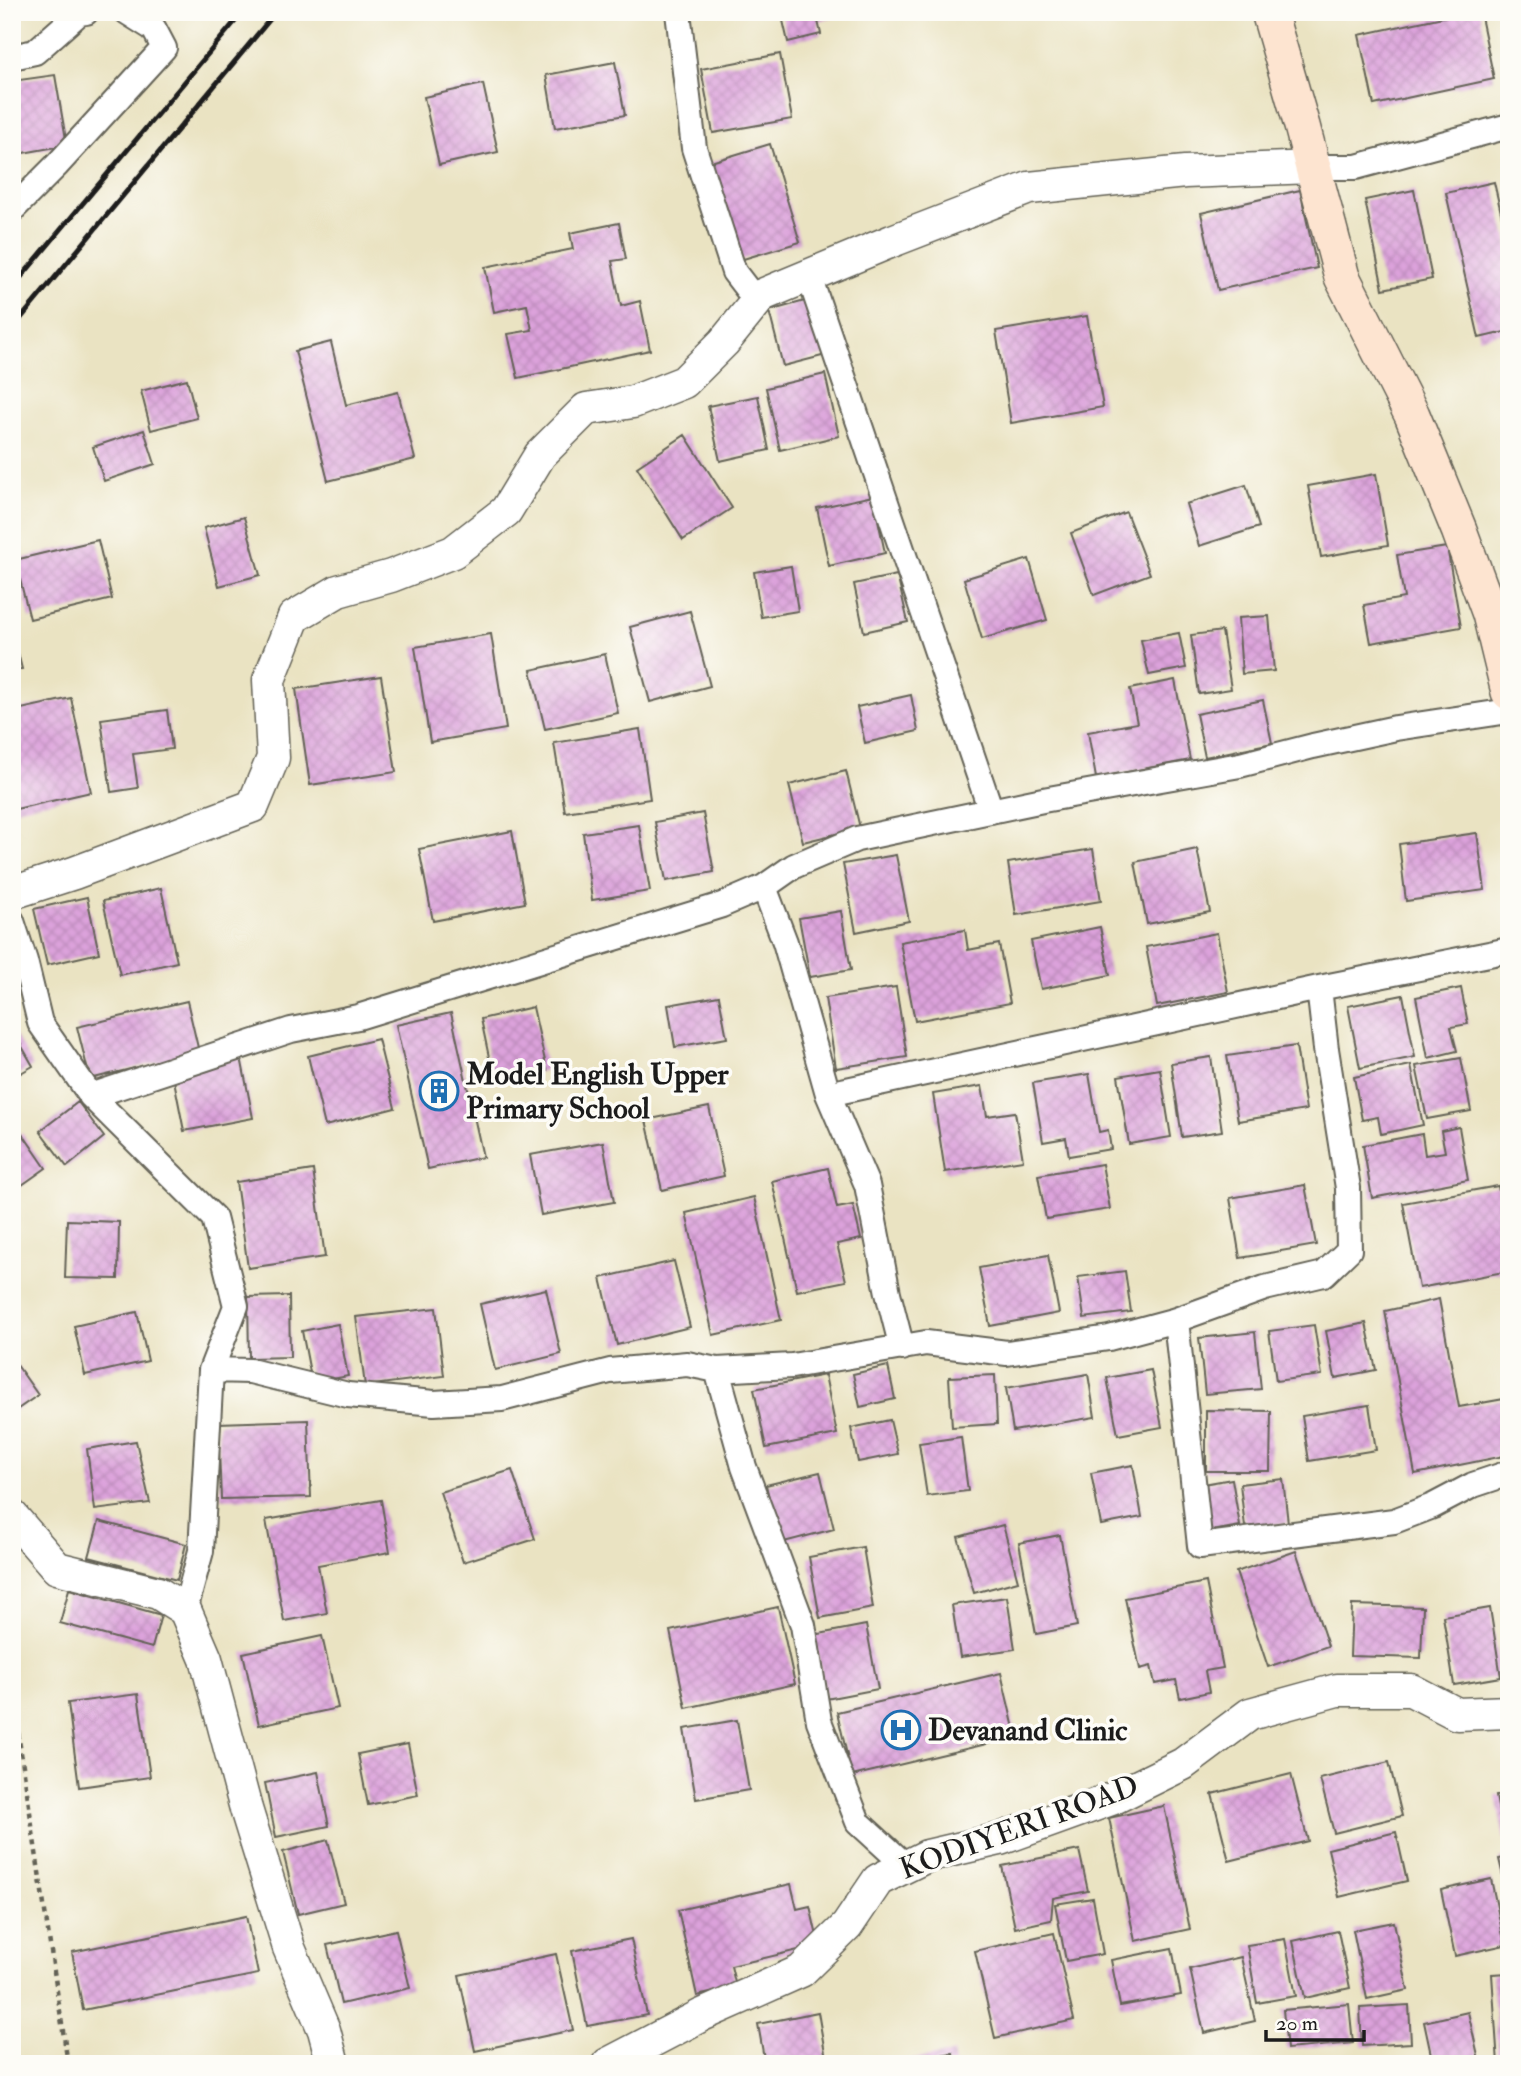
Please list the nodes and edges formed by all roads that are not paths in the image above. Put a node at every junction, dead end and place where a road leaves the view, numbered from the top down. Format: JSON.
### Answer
{"nodes":[{"id":1,"x":86,"y":12,"type":"edge"},
{"id":2,"x":127,"y":12,"type":"edge"},
{"id":3,"x":678,"y":12,"type":"edge"},
{"id":4,"x":1269,"y":12,"type":"edge"},
{"id":5,"x":12,"y":57,"type":"edge"},
{"id":6,"x":1509,"y":126,"type":"edge"},
{"id":7,"x":1313,"y":167,"type":"junction"},
{"id":8,"x":12,"y":210,"type":"edge"},
{"id":9,"x":809,"y":276,"type":"junction"},
{"id":10,"x":757,"y":302,"type":"junction"},
{"id":11,"x":1509,"y":692,"type":"edge"},
{"id":12,"x":1509,"y":711,"type":"edge"},
{"id":13,"x":991,"y":811,"type":"junction"},
{"id":14,"x":764,"y":887,"type":"junction"},
{"id":15,"x":12,"y":893,"type":"edge"},
{"id":16,"x":12,"y":921,"type":"edge"},
{"id":17,"x":1509,"y":950,"type":"edge"},
{"id":18,"x":1320,"y":988,"type":"junction"},
{"id":19,"x":828,"y":1094,"type":"junction"},
{"id":20,"x":91,"y":1096,"type":"junction"},
{"id":21,"x":1176,"y":1320,"type":"junction"},
{"id":22,"x":902,"y":1348,"type":"junction"},
{"id":23,"x":211,"y":1370,"type":"junction"},
{"id":24,"x":717,"y":1370,"type":"junction"},
{"id":25,"x":1509,"y":1473,"type":"edge"},
{"id":26,"x":12,"y":1516,"type":"edge"},
{"id":27,"x":185,"y":1611,"type":"junction"},
{"id":28,"x":1509,"y":1712,"type":"edge"},
{"id":29,"x":906,"y":1866,"type":"junction"},
{"id":30,"x":333,"y":2064,"type":"edge"},
{"id":31,"x":608,"y":2064,"type":"edge"}],
"edges":[{"from":1,"to":5,"type":"street"},
{"from":2,"to":8,"type":"street"},
{"from":3,"to":10,"type":"street"},
{"from":4,"to":7,"type":"main road"},
{"from":6,"to":7,"type":"street"},
{"from":7,"to":9,"type":"street"},
{"from":7,"to":11,"type":"main road"},
{"from":9,"to":10,"type":"street"},
{"from":9,"to":13,"type":"street"},
{"from":10,"to":15,"type":"street"},
{"from":12,"to":13,"type":"street"},
{"from":13,"to":14,"type":"street"},
{"from":14,"to":19,"type":"street"},
{"from":14,"to":20,"type":"street"},
{"from":16,"to":20,"type":"street"},
{"from":17,"to":18,"type":"street"},
{"from":18,"to":19,"type":"street"},
{"from":18,"to":21,"type":"street"},
{"from":19,"to":22,"type":"street"},
{"from":20,"to":23,"type":"street"},
{"from":21,"to":22,"type":"street"},
{"from":21,"to":25,"type":"street"},
{"from":22,"to":24,"type":"street"},
{"from":23,"to":24,"type":"street"},
{"from":23,"to":27,"type":"street"},
{"from":24,"to":29,"type":"street"},
{"from":26,"to":27,"type":"street"},
{"from":27,"to":30,"type":"street"},
{"from":28,"to":29,"type":"street","name":"KODIYERI ROAD"},
{"from":29,"to":31,"type":"street","name":"KODIYERI ROAD"}]}
